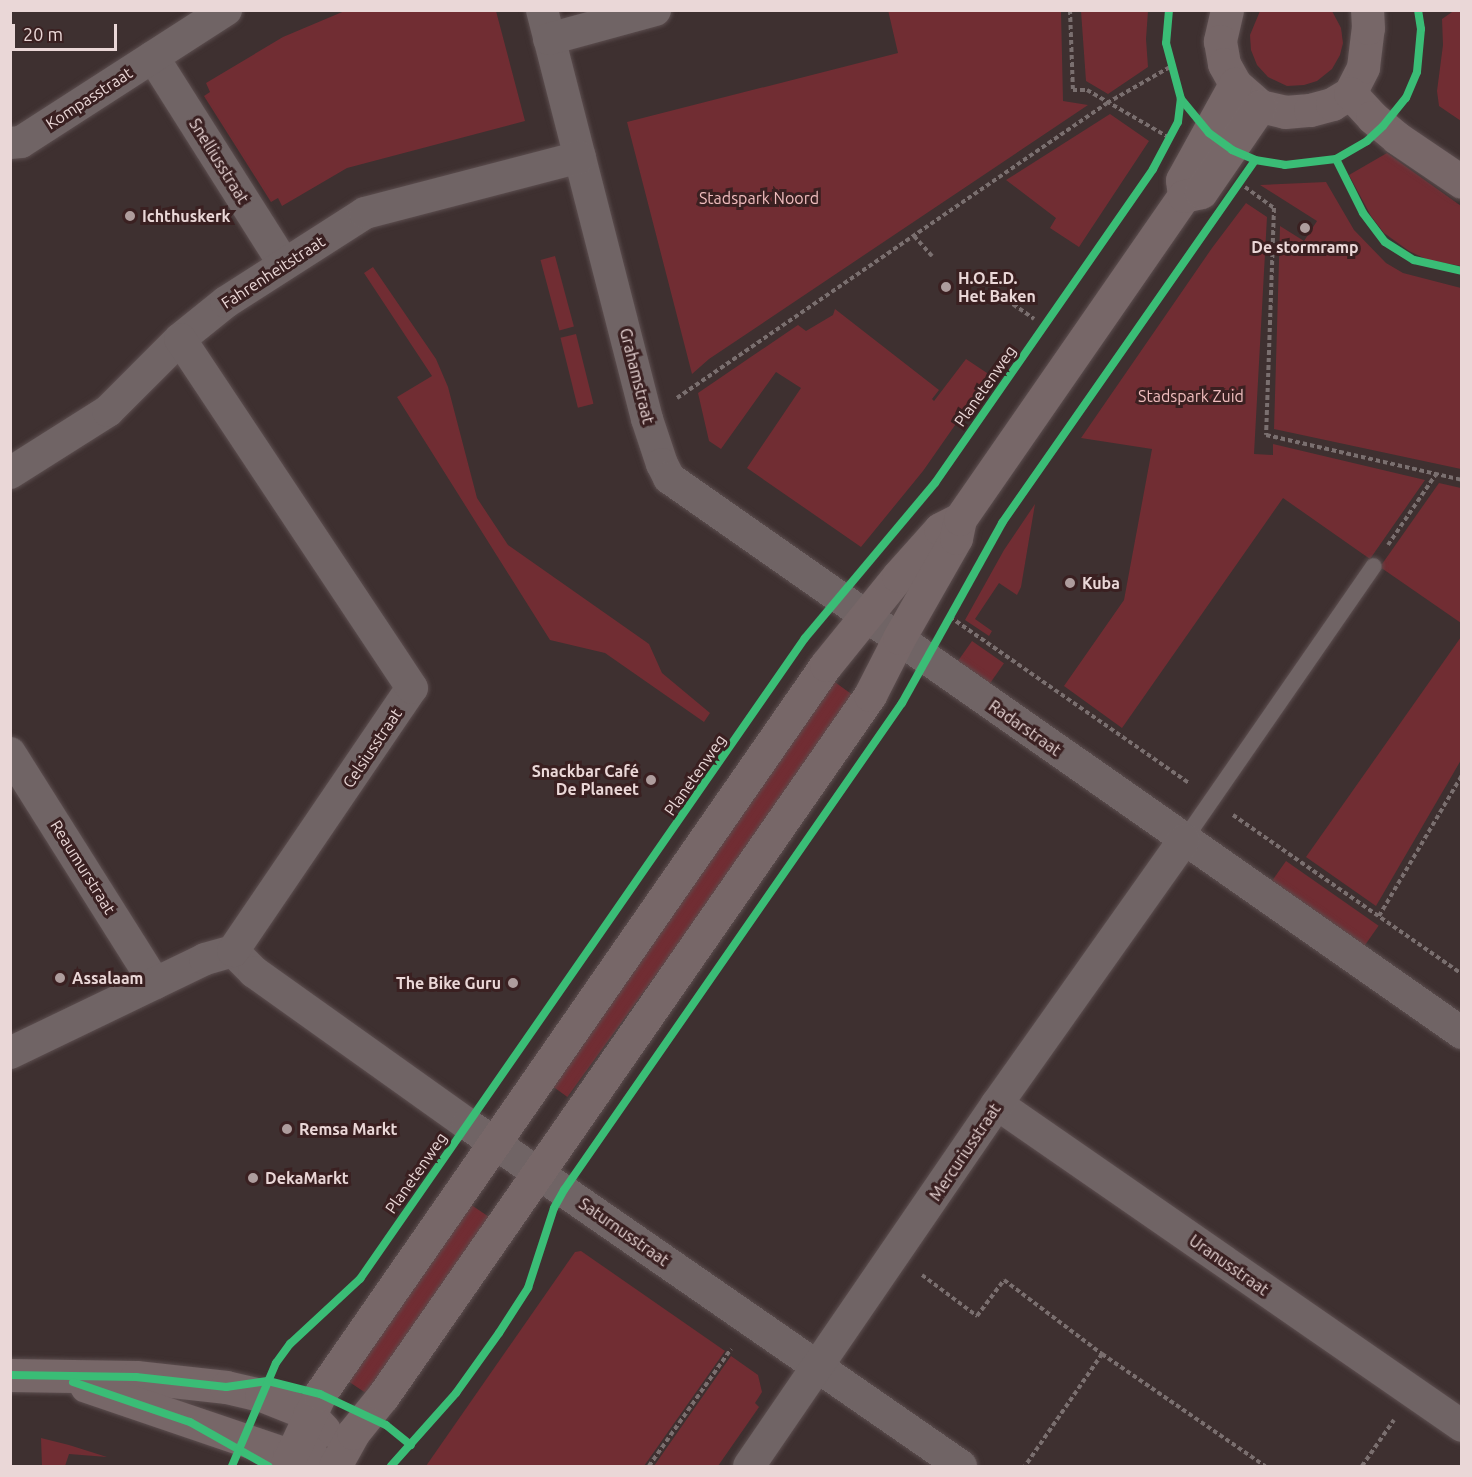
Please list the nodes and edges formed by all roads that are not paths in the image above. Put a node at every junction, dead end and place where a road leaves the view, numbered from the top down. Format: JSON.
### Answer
{"nodes":[{"id":1,"x":226,"y":10,"type":"edge"},
{"id":2,"x":655,"y":10,"type":"edge"},
{"id":3,"x":1227,"y":10,"type":"edge"},
{"id":4,"x":1366,"y":10,"type":"edge"},
{"id":5,"x":186,"y":21,"type":"edge"},
{"id":6,"x":545,"y":25,"type":"edge"},
{"id":7,"x":153,"y":57,"type":"junction"},
{"id":8,"x":1235,"y":84,"type":"junction"},
{"id":9,"x":1350,"y":93,"type":"junction"},
{"id":10,"x":1260,"y":106,"type":"junction"},
{"id":11,"x":10,"y":143,"type":"edge"},
{"id":12,"x":580,"y":157,"type":"junction"},
{"id":13,"x":1461,"y":182,"type":"edge"},
{"id":14,"x":1184,"y":196,"type":"junction"},
{"id":15,"x":284,"y":264,"type":"junction"},
{"id":16,"x":180,"y":339,"type":"junction"},
{"id":17,"x":10,"y":473,"type":"edge"},
{"id":18,"x":960,"y":519,"type":"junction"},
{"id":19,"x":1374,"y":566,"type":"road end"},
{"id":20,"x":866,"y":616,"type":"junction"},
{"id":21,"x":899,"y":638,"type":"junction"},
{"id":22,"x":10,"y":753,"type":"edge"},
{"id":23,"x":1184,"y":840,"type":"junction"},
{"id":24,"x":233,"y":951,"type":"junction"},
{"id":25,"x":155,"y":983,"type":"junction"},
{"id":26,"x":1461,"y":1033,"type":"edge"},
{"id":27,"x":10,"y":1053,"type":"edge"},
{"id":28,"x":997,"y":1104,"type":"junction"},
{"id":29,"x":495,"y":1143,"type":"junction"},
{"id":30,"x":538,"y":1171,"type":"junction"},
{"id":31,"x":816,"y":1366,"type":"junction"},
{"id":32,"x":10,"y":1375,"type":"edge"},
{"id":33,"x":62,"y":1378,"type":"junction"},
{"id":34,"x":309,"y":1414,"type":"junction"},
{"id":35,"x":1461,"y":1426,"type":"edge"},
{"id":36,"x":339,"y":1459,"type":"edge"},
{"id":37,"x":288,"y":1461,"type":"edge"},
{"id":38,"x":749,"y":1467,"type":"edge"},
{"id":39,"x":961,"y":1467,"type":"edge"}],
"edges":[{"from":1,"to":5,"type":"street","name":"Kompasstraat"},
{"from":2,"to":6,"type":"street","name":"Grahamstraat"},
{"from":3,"to":8,"type":"street"},
{"from":4,"to":9,"type":"street"},
{"from":5,"to":7,"type":"street","name":"Kompasstraat"},
{"from":6,"to":12,"type":"street","name":"Grahamstraat"},
{"from":7,"to":11,"type":"street","name":"Kompasstraat"},
{"from":7,"to":15,"type":"street","name":"Snelliusstraat"},
{"from":8,"to":10,"type":"street"},
{"from":8,"to":14,"type":"street"},
{"from":9,"to":10,"type":"street"},
{"from":9,"to":13,"type":"street"},
{"from":10,"to":14,"type":"street"},
{"from":12,"to":15,"type":"street","name":"Fahrenheitstraat"},
{"from":12,"to":20,"type":"street","name":"Grahamstraat"},
{"from":14,"to":18,"type":"street"},
{"from":15,"to":16,"type":"street","name":"Fahrenheitstraat"},
{"from":16,"to":17,"type":"street","name":"Fahrenheitstraat"},
{"from":16,"to":24,"type":"street","name":"Celsiusstraat"},
{"from":18,"to":20,"type":"street"},
{"from":18,"to":21,"type":"street"},
{"from":19,"to":23,"type":"lane"},
{"from":20,"to":21,"type":"street","name":"Radarstraat"},
{"from":20,"to":29,"type":"street"},
{"from":21,"to":23,"type":"street","name":"Radarstraat"},
{"from":21,"to":30,"type":"street"},
{"from":22,"to":25,"type":"street","name":"Reaumurstraat"},
{"from":23,"to":26,"type":"street","name":"Radarstraat"},
{"from":23,"to":28,"type":"street","name":"Mercuriusstraat"},
{"from":24,"to":25,"type":"street"},
{"from":24,"to":29,"type":"street","name":"Saturnusstraat"},
{"from":25,"to":27,"type":"street"},
{"from":28,"to":31,"type":"street","name":"Mercuriusstraat"},
{"from":28,"to":35,"type":"street","name":"Uranusstraat"},
{"from":29,"to":30,"type":"street","name":"Saturnusstraat"},
{"from":29,"to":34,"type":"street"},
{"from":30,"to":31,"type":"street","name":"Saturnusstraat"},
{"from":30,"to":36,"type":"street"},
{"from":31,"to":38,"type":"street","name":"Mercuriusstraat"},
{"from":31,"to":39,"type":"street","name":"Saturnusstraat"},
{"from":32,"to":33,"type":"street"},
{"from":33,"to":34,"type":"street"},
{"from":33,"to":37,"type":"street"},
{"from":34,"to":36,"type":"street"},
{"from":34,"to":37,"type":"street"},
{"from":36,"to":37,"type":"street"}]}
